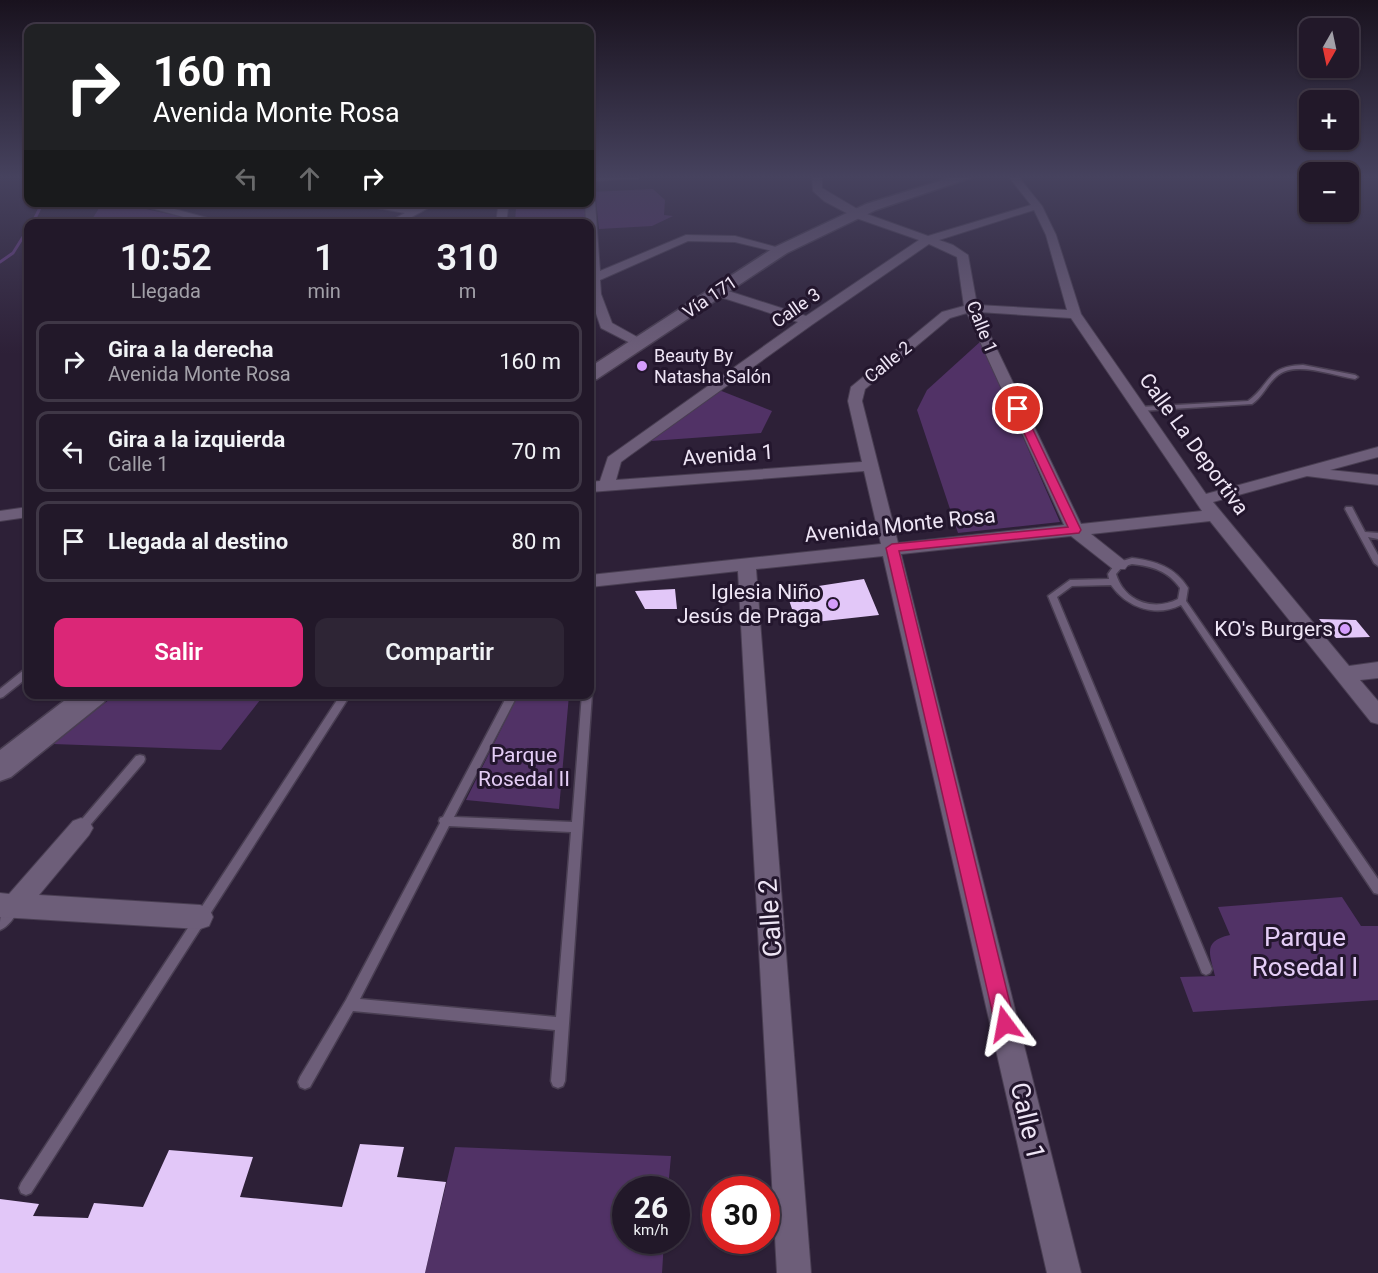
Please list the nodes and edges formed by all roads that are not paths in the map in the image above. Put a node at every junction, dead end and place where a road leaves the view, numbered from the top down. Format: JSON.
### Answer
{"nodes":[{"id":1,"x":811,"y":235,"type":"edge"},
{"id":2,"x":919,"y":235,"type":"edge"},
{"id":3,"x":941,"y":235,"type":"edge"},
{"id":4,"x":1051,"y":235,"type":"edge"},
{"id":5,"x":929,"y":239,"type":"junction"},
{"id":6,"x":781,"y":250,"type":"junction"},
{"id":7,"x":594,"y":279,"type":"edge"},
{"id":8,"x":594,"y":289,"type":"edge"},
{"id":9,"x":718,"y":292,"type":"junction"},
{"id":10,"x":971,"y":308,"type":"junction"},
{"id":11,"x":1075,"y":314,"type":"junction"},
{"id":12,"x":808,"y":321,"type":"junction"},
{"id":13,"x":641,"y":343,"type":"junction"},
{"id":14,"x":594,"y":372,"type":"edge"},
{"id":15,"x":1355,"y":377,"type":"dead end"},
{"id":16,"x":1140,"y":409,"type":"junction"},
{"id":17,"x":1378,"y":452,"type":"edge"},
{"id":18,"x":869,"y":466,"type":"junction"},
{"id":19,"x":1302,"y":471,"type":"junction"},
{"id":20,"x":1378,"y":480,"type":"edge"},
{"id":21,"x":607,"y":485,"type":"junction"},
{"id":22,"x":594,"y":487,"type":"edge"},
{"id":23,"x":1202,"y":500,"type":"junction"},
{"id":24,"x":1349,"y":509,"type":"dead end"},
{"id":25,"x":24,"y":513,"type":"edge"},
{"id":26,"x":1215,"y":515,"type":"junction"},
{"id":27,"x":0,"y":516,"type":"edge"},
{"id":28,"x":1075,"y":530,"type":"junction"},
{"id":29,"x":1363,"y":534,"type":"junction"},
{"id":30,"x":1378,"y":536,"type":"edge"},
{"id":31,"x":892,"y":548,"type":"junction"},
{"id":32,"x":1378,"y":563,"type":"edge"},
{"id":33,"x":747,"y":564,"type":"junction"},
{"id":34,"x":1119,"y":565,"type":"junction"},
{"id":35,"x":594,"y":580,"type":"edge"},
{"id":36,"x":1113,"y":582,"type":"junction"},
{"id":37,"x":1182,"y":601,"type":"junction"},
{"id":38,"x":1378,"y":670,"type":"edge"},
{"id":39,"x":1343,"y":674,"type":"junction"},
{"id":40,"x":24,"y":675,"type":"edge"},
{"id":41,"x":0,"y":694,"type":"edge"},
{"id":42,"x":87,"y":699,"type":"edge"},
{"id":43,"x":343,"y":699,"type":"edge"},
{"id":44,"x":510,"y":699,"type":"edge"},
{"id":45,"x":587,"y":699,"type":"edge"},
{"id":46,"x":1378,"y":716,"type":"edge"},
{"id":47,"x":140,"y":759,"type":"dead end"},
{"id":48,"x":0,"y":768,"type":"edge"},
{"id":49,"x":444,"y":821,"type":"junction"},
{"id":50,"x":577,"y":827,"type":"junction"},
{"id":51,"x":81,"y":828,"type":"joint"},
{"id":52,"x":1378,"y":889,"type":"edge"},
{"id":53,"x":5,"y":912,"type":"edge"},
{"id":54,"x":200,"y":917,"type":"junction"},
{"id":55,"x":1206,"y":969,"type":"dead end"},
{"id":56,"x":350,"y":1004,"type":"junction"},
{"id":57,"x":562,"y":1024,"type":"junction"},
{"id":58,"x":558,"y":1081,"type":"dead end"},
{"id":59,"x":305,"y":1082,"type":"dead end"},
{"id":60,"x":26,"y":1188,"type":"dead end"},
{"id":61,"x":794,"y":1273,"type":"edge"},
{"id":62,"x":1064,"y":1273,"type":"edge"}],
"edges":[{"from":1,"to":6,"type":"main road","name":"Vía 171"},
{"from":2,"to":5,"type":"street","name":"Calle 1"},
{"from":3,"to":5,"type":"street","name":"Calle 3"},
{"from":4,"to":11,"type":"street","name":"Calle La Deportiva"},
{"from":5,"to":10,"type":"street","name":"Calle 1"},
{"from":5,"to":12,"type":"street","name":"Calle 3"},
{"from":6,"to":7,"type":"street"},
{"from":6,"to":9,"type":"main road","name":"Vía 171"},
{"from":8,"to":13,"type":"street"},
{"from":9,"to":12,"type":"street"},
{"from":9,"to":13,"type":"main road","name":"Vía 171"},
{"from":10,"to":11,"type":"street","name":"Calle 2"},
{"from":10,"to":18,"type":"street","name":"Calle 2"},
{"from":10,"to":28,"type":"street","name":"Calle 1"},
{"from":11,"to":16,"type":"street","name":"Calle La Deportiva"},
{"from":12,"to":21,"type":"street","name":"Calle 3"},
{"from":13,"to":14,"type":"main road","name":"Vía 171"},
{"from":15,"to":16,"type":"lane"},
{"from":16,"to":23,"type":"street","name":"Calle La Deportiva"},
{"from":17,"to":19,"type":"street"},
{"from":18,"to":21,"type":"street","name":"Avenida 1"},
{"from":18,"to":31,"type":"street","name":"Calle 2"},
{"from":19,"to":20,"type":"street"},
{"from":19,"to":23,"type":"street"},
{"from":21,"to":22,"type":"street","name":"Avenida 1"},
{"from":23,"to":26,"type":"street","name":"Calle La Deportiva"},
{"from":24,"to":29,"type":"lane"},
{"from":25,"to":27,"type":"street"},
{"from":26,"to":28,"type":"street","name":"Avenida Monte Rosa"},
{"from":26,"to":39,"type":"street","name":"Calle La Deportiva"},
{"from":28,"to":31,"type":"street","name":"Avenida Monte Rosa"},
{"from":28,"to":34,"type":"street"},
{"from":29,"to":30,"type":"lane"},
{"from":29,"to":32,"type":"lane"},
{"from":31,"to":33,"type":"street","name":"Avenida Monte Rosa"},
{"from":31,"to":62,"type":"street","name":"Calle 1"},
{"from":33,"to":35,"type":"street","name":"Avenida Monte Rosa"},
{"from":33,"to":61,"type":"street","name":"Calle 2"},
{"from":34,"to":36,"type":"lane"},
{"from":34,"to":37,"type":"lane"},
{"from":36,"to":37,"type":"lane"},
{"from":36,"to":55,"type":"lane"},
{"from":37,"to":52,"type":"lane"},
{"from":38,"to":39,"type":"street"},
{"from":39,"to":46,"type":"street","name":"Calle La Deportiva"},
{"from":40,"to":41,"type":"lane"},
{"from":42,"to":48,"type":"main road"},
{"from":43,"to":54,"type":"lane"},
{"from":44,"to":49,"type":"lane"},
{"from":45,"to":50,"type":"lane"},
{"from":47,"to":51,"type":"lane"},
{"from":49,"to":50,"type":"lane"},
{"from":49,"to":56,"type":"lane"},
{"from":50,"to":57,"type":"lane"},
{"from":51,"to":53,"type":"street"},
{"from":53,"to":54,"type":"street"},
{"from":54,"to":60,"type":"lane"},
{"from":56,"to":57,"type":"lane"},
{"from":56,"to":59,"type":"lane"},
{"from":57,"to":58,"type":"lane"}]}
